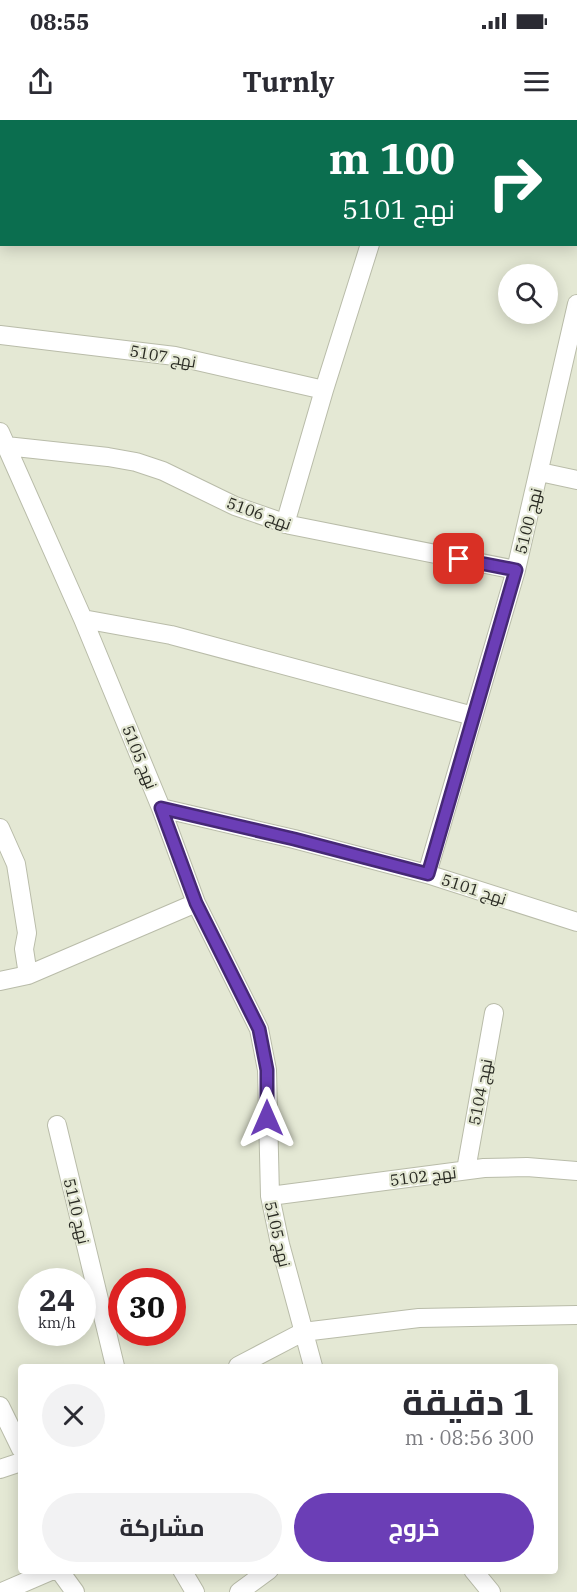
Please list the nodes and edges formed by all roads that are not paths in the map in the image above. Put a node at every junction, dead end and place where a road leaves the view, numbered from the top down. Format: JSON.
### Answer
{"nodes":[{"id":1,"x":369,"y":246,"type":"edge"},
{"id":2,"x":577,"y":304,"type":"edge"},
{"id":3,"x":0,"y":336,"type":"edge"},
{"id":4,"x":324,"y":390,"type":"junction"},
{"id":5,"x":3,"y":439,"type":"edge"},
{"id":6,"x":540,"y":472,"type":"junction"},
{"id":7,"x":577,"y":480,"type":"edge"},
{"id":8,"x":285,"y":524,"type":"junction"},
{"id":9,"x":516,"y":570,"type":"junction"},
{"id":10,"x":83,"y":620,"type":"junction"},
{"id":11,"x":472,"y":716,"type":"junction"},
{"id":12,"x":161,"y":808,"type":"junction"},
{"id":13,"x":0,"y":828,"type":"edge"},
{"id":14,"x":428,"y":874,"type":"junction"},
{"id":15,"x":196,"y":903,"type":"junction"},
{"id":16,"x":577,"y":922,"type":"edge"},
{"id":17,"x":28,"y":975,"type":"junction"},
{"id":18,"x":0,"y":981,"type":"edge"},
{"id":19,"x":495,"y":1013,"type":"dead end"},
{"id":20,"x":57,"y":1125,"type":"dead end"},
{"id":21,"x":466,"y":1170,"type":"junction"},
{"id":22,"x":577,"y":1171,"type":"edge"},
{"id":23,"x":270,"y":1196,"type":"junction"},
{"id":24,"x":577,"y":1315,"type":"edge"},
{"id":25,"x":303,"y":1332,"type":"junction"},
{"id":26,"x":115,"y":1364,"type":"edge"},
{"id":27,"x":242,"y":1364,"type":"edge"},
{"id":28,"x":313,"y":1364,"type":"edge"},
{"id":29,"x":0,"y":1406,"type":"edge"},
{"id":30,"x":18,"y":1443,"type":"edge"},
{"id":31,"x":18,"y":1463,"type":"edge"},
{"id":32,"x":0,"y":1470,"type":"edge"},
{"id":33,"x":44,"y":1574,"type":"edge"},
{"id":34,"x":62,"y":1574,"type":"edge"},
{"id":35,"x":184,"y":1574,"type":"edge"},
{"id":36,"x":263,"y":1574,"type":"edge"},
{"id":37,"x":476,"y":1574,"type":"edge"},
{"id":38,"x":2,"y":1592,"type":"edge"},
{"id":39,"x":75,"y":1592,"type":"edge"},
{"id":40,"x":195,"y":1592,"type":"edge"},
{"id":41,"x":238,"y":1592,"type":"edge"},
{"id":42,"x":491,"y":1592,"type":"edge"}],
"edges":[{"from":1,"to":4,"type":"street"},
{"from":2,"to":6,"type":"street","name":"نهج 5100"},
{"from":3,"to":4,"type":"street","name":"نهج 5107"},
{"from":4,"to":8,"type":"street"},
{"from":5,"to":8,"type":"street","name":"نهج 5106"},
{"from":5,"to":10,"type":"street","name":"نهج 5105"},
{"from":6,"to":7,"type":"street"},
{"from":6,"to":9,"type":"street","name":"نهج 5100"},
{"from":8,"to":9,"type":"street","name":"نهج 5106"},
{"from":9,"to":11,"type":"street","name":"نهج 5100"},
{"from":10,"to":11,"type":"street"},
{"from":10,"to":12,"type":"street","name":"نهج 5105"},
{"from":11,"to":14,"type":"street","name":"نهج 5100"},
{"from":12,"to":14,"type":"street","name":"نهج 5101"},
{"from":12,"to":15,"type":"street","name":"نهج 5105"},
{"from":13,"to":17,"type":"street"},
{"from":14,"to":16,"type":"street","name":"نهج 5101"},
{"from":15,"to":17,"type":"street"},
{"from":15,"to":23,"type":"street","name":"نهج 5105"},
{"from":17,"to":18,"type":"street"},
{"from":19,"to":21,"type":"street","name":"نهج 5104"},
{"from":20,"to":26,"type":"street","name":"نهج 5110"},
{"from":21,"to":22,"type":"street","name":"نهج 5102"},
{"from":21,"to":23,"type":"street","name":"نهج 5102"},
{"from":23,"to":25,"type":"street","name":"نهج 5105"},
{"from":24,"to":25,"type":"street"},
{"from":25,"to":27,"type":"street"},
{"from":25,"to":28,"type":"street","name":"نهج 5105"},
{"from":29,"to":30,"type":"street"},
{"from":31,"to":32,"type":"street"},
{"from":33,"to":38,"type":"street"},
{"from":34,"to":39,"type":"street"},
{"from":35,"to":40,"type":"street"},
{"from":36,"to":41,"type":"street"},
{"from":37,"to":42,"type":"street"}]}
